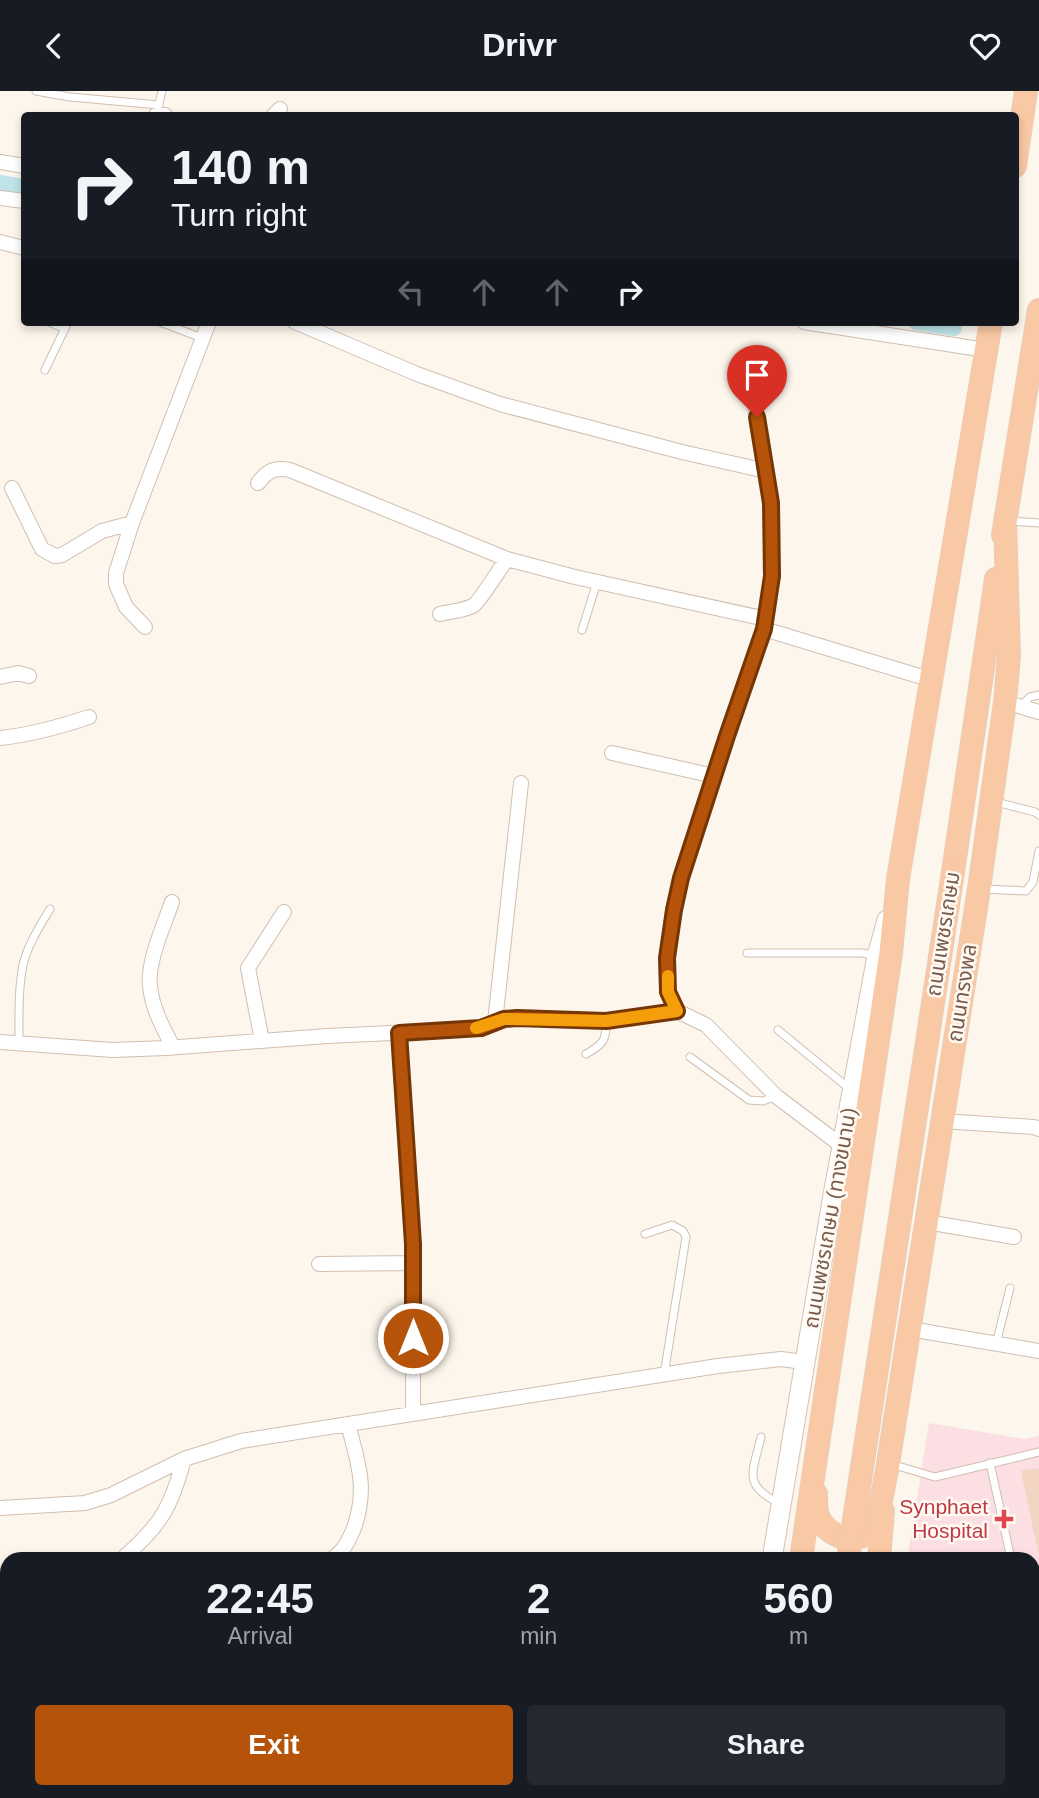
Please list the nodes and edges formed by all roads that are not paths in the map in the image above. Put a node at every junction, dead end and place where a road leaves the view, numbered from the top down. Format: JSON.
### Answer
{"nodes":[{"id":1,"x":36,"y":91,"type":"edge"},
{"id":2,"x":162,"y":91,"type":"edge"},
{"id":3,"x":1026,"y":91,"type":"edge"},
{"id":4,"x":69,"y":94,"type":"edge"},
{"id":5,"x":154,"y":112,"type":"edge"},
{"id":6,"x":159,"y":112,"type":"edge"},
{"id":7,"x":1019,"y":139,"type":"edge"},
{"id":8,"x":0,"y":162,"type":"edge"},
{"id":9,"x":21,"y":166,"type":"edge"},
{"id":10,"x":0,"y":198,"type":"edge"},
{"id":11,"x":21,"y":201,"type":"edge"},
{"id":12,"x":0,"y":242,"type":"edge"},
{"id":13,"x":21,"y":247,"type":"edge"},
{"id":14,"x":1039,"y":310,"type":"edge"},
{"id":15,"x":67,"y":326,"type":"edge"},
{"id":16,"x":170,"y":326,"type":"edge"},
{"id":17,"x":208,"y":326,"type":"edge"},
{"id":18,"x":304,"y":326,"type":"edge"},
{"id":19,"x":830,"y":326,"type":"edge"},
{"id":20,"x":990,"y":326,"type":"edge"},
{"id":21,"x":203,"y":339,"type":"junction"},
{"id":22,"x":986,"y":350,"type":"junction"},
{"id":23,"x":45,"y":370,"type":"dead end"},
{"id":24,"x":753,"y":390,"type":"dead end"},
{"id":25,"x":766,"y":471,"type":"junction"},
{"id":26,"x":258,"y":483,"type":"dead end"},
{"id":27,"x":12,"y":488,"type":"dead end"},
{"id":28,"x":1005,"y":521,"type":"junction"},
{"id":29,"x":132,"y":523,"type":"junction"},
{"id":30,"x":1039,"y":523,"type":"edge"},
{"id":31,"x":507,"y":559,"type":"junction"},
{"id":32,"x":597,"y":582,"type":"junction"},
{"id":33,"x":440,"y":614,"type":"dead end"},
{"id":34,"x":765,"y":624,"type":"junction"},
{"id":35,"x":145,"y":628,"type":"dead end"},
{"id":36,"x":582,"y":629,"type":"dead end"},
{"id":37,"x":29,"y":676,"type":"dead end"},
{"id":38,"x":0,"y":677,"type":"edge"},
{"id":39,"x":932,"y":680,"type":"junction"},
{"id":40,"x":1039,"y":695,"type":"edge"},
{"id":41,"x":1013,"y":704,"type":"junction"},
{"id":42,"x":1039,"y":712,"type":"edge"},
{"id":43,"x":89,"y":717,"type":"dead end"},
{"id":44,"x":0,"y":738,"type":"edge"},
{"id":45,"x":612,"y":753,"type":"dead end"},
{"id":46,"x":714,"y":776,"type":"junction"},
{"id":47,"x":521,"y":783,"type":"dead end"},
{"id":48,"x":992,"y":801,"type":"junction"},
{"id":49,"x":1039,"y":815,"type":"edge"},
{"id":50,"x":1039,"y":851,"type":"edge"},
{"id":51,"x":898,"y":879,"type":"junction"},
{"id":52,"x":979,"y":889,"type":"junction"},
{"id":53,"x":172,"y":902,"type":"dead end"},
{"id":54,"x":50,"y":909,"type":"dead end"},
{"id":55,"x":284,"y":912,"type":"dead end"},
{"id":56,"x":747,"y":953,"type":"dead end"},
{"id":57,"x":877,"y":956,"type":"junction"},
{"id":58,"x":677,"y":1011,"type":"junction"},
{"id":59,"x":606,"y":1021,"type":"junction"},
{"id":60,"x":495,"y":1022,"type":"junction"},
{"id":61,"x":778,"y":1030,"type":"dead end"},
{"id":62,"x":399,"y":1033,"type":"junction"},
{"id":63,"x":262,"y":1041,"type":"junction"},
{"id":64,"x":0,"y":1042,"type":"edge"},
{"id":65,"x":19,"y":1044,"type":"junction"},
{"id":66,"x":173,"y":1047,"type":"junction"},
{"id":67,"x":586,"y":1054,"type":"dead end"},
{"id":68,"x":690,"y":1057,"type":"dead end"},
{"id":69,"x":852,"y":1091,"type":"junction"},
{"id":70,"x":776,"y":1096,"type":"junction"},
{"id":71,"x":942,"y":1121,"type":"junction"},
{"id":72,"x":1039,"y":1129,"type":"edge"},
{"id":73,"x":842,"y":1146,"type":"junction"},
{"id":74,"x":927,"y":1222,"type":"junction"},
{"id":75,"x":645,"y":1234,"type":"dead end"},
{"id":76,"x":1014,"y":1237,"type":"dead end"},
{"id":77,"x":414,"y":1263,"type":"junction"},
{"id":78,"x":319,"y":1264,"type":"dead end"},
{"id":79,"x":1010,"y":1287,"type":"dead end"},
{"id":80,"x":910,"y":1329,"type":"junction"},
{"id":81,"x":996,"y":1345,"type":"junction"},
{"id":82,"x":1039,"y":1351,"type":"edge"},
{"id":83,"x":804,"y":1362,"type":"junction"},
{"id":84,"x":664,"y":1375,"type":"junction"},
{"id":85,"x":413,"y":1413,"type":"junction"},
{"id":86,"x":348,"y":1425,"type":"junction"},
{"id":87,"x":761,"y":1437,"type":"dead end"},
{"id":88,"x":817,"y":1446,"type":"junction"},
{"id":89,"x":1039,"y":1452,"type":"edge"},
{"id":90,"x":184,"y":1459,"type":"junction"},
{"id":91,"x":990,"y":1463,"type":"junction"},
{"id":92,"x":887,"y":1466,"type":"junction"},
{"id":93,"x":781,"y":1504,"type":"junction"},
{"id":94,"x":0,"y":1508,"type":"edge"},
{"id":95,"x":139,"y":1552,"type":"edge"},
{"id":96,"x":339,"y":1552,"type":"edge"},
{"id":97,"x":773,"y":1552,"type":"edge"},
{"id":98,"x":802,"y":1552,"type":"edge"},
{"id":99,"x":849,"y":1552,"type":"edge"},
{"id":100,"x":880,"y":1552,"type":"edge"},
{"id":101,"x":1009,"y":1552,"type":"edge"}],
"edges":[{"from":1,"to":4,"type":"lane"},
{"from":2,"to":6,"type":"lane"},
{"from":3,"to":7,"type":"highway"},
{"from":4,"to":5,"type":"lane"},
{"from":8,"to":9,"type":"street"},
{"from":10,"to":11,"type":"street"},
{"from":12,"to":13,"type":"street"},
{"from":14,"to":28,"type":"highway","name":"ถนนเพชรเกษม"},
{"from":15,"to":23,"type":"lane"},
{"from":16,"to":21,"type":"lane"},
{"from":17,"to":21,"type":"street"},
{"from":18,"to":25,"type":"street"},
{"from":19,"to":22,"type":"street"},
{"from":20,"to":22,"type":"highway"},
{"from":21,"to":29,"type":"street"},
{"from":22,"to":39,"type":"highway"},
{"from":24,"to":25,"type":"street"},
{"from":25,"to":34,"type":"street"},
{"from":26,"to":31,"type":"street"},
{"from":27,"to":29,"type":"street"},
{"from":28,"to":30,"type":"lane"},
{"from":28,"to":41,"type":"highway","name":"ถนนทรงพล"},
{"from":28,"to":99,"type":"highway","name":"ถนนเพชรเกษม","bridge":true},
{"from":29,"to":35,"type":"street"},
{"from":31,"to":32,"type":"street"},
{"from":31,"to":33,"type":"street"},
{"from":32,"to":34,"type":"street"},
{"from":32,"to":36,"type":"lane"},
{"from":34,"to":39,"type":"street"},
{"from":34,"to":46,"type":"street"},
{"from":37,"to":38,"type":"street"},
{"from":39,"to":51,"type":"highway"},
{"from":40,"to":41,"type":"lane"},
{"from":41,"to":42,"type":"street"},
{"from":41,"to":48,"type":"highway","name":"ถนนทรงพล"},
{"from":43,"to":44,"type":"street"},
{"from":45,"to":46,"type":"street"},
{"from":46,"to":58,"type":"street"},
{"from":47,"to":60,"type":"street"},
{"from":48,"to":49,"type":"lane"},
{"from":48,"to":52,"type":"highway","name":"ถนนทรงพล"},
{"from":50,"to":52,"type":"lane"},
{"from":51,"to":57,"type":"main road","name":"ถนนเพชรเกษม (ทางขนาน)"},
{"from":51,"to":88,"type":"highway"},
{"from":52,"to":71,"type":"highway","name":"ถนนทรงพล"},
{"from":53,"to":66,"type":"street"},
{"from":54,"to":65,"type":"lane"},
{"from":55,"to":63,"type":"street"},
{"from":56,"to":57,"type":"lane"},
{"from":57,"to":69,"type":"main road","name":"ถนนเพชรเกษม (ทางขนาน)"},
{"from":58,"to":59,"type":"street"},
{"from":58,"to":70,"type":"street"},
{"from":59,"to":60,"type":"street"},
{"from":59,"to":67,"type":"lane"},
{"from":60,"to":62,"type":"street"},
{"from":61,"to":69,"type":"lane"},
{"from":62,"to":63,"type":"street"},
{"from":62,"to":77,"type":"street"},
{"from":63,"to":66,"type":"street"},
{"from":64,"to":65,"type":"street"},
{"from":65,"to":66,"type":"street"},
{"from":68,"to":70,"type":"lane"},
{"from":69,"to":73,"type":"main road","name":"ถนนเพชรเกษม (ทางขนาน)"},
{"from":70,"to":73,"type":"street"},
{"from":71,"to":72,"type":"street"},
{"from":71,"to":74,"type":"highway","name":"ถนนทรงพล"},
{"from":73,"to":83,"type":"main road","name":"ถนนเพชรเกษม (ทางขนาน)"},
{"from":74,"to":76,"type":"street"},
{"from":74,"to":80,"type":"highway","name":"ถนนทรงพล"},
{"from":75,"to":84,"type":"lane"},
{"from":77,"to":78,"type":"street"},
{"from":77,"to":85,"type":"street"},
{"from":79,"to":81,"type":"lane"},
{"from":80,"to":81,"type":"street"},
{"from":80,"to":92,"type":"highway","name":"ถนนทรงพล"},
{"from":81,"to":82,"type":"street"},
{"from":83,"to":84,"type":"street"},
{"from":83,"to":93,"type":"main road","name":"ถนนเพชรเกษม (ทางขนาน)"},
{"from":84,"to":85,"type":"street"},
{"from":85,"to":86,"type":"street"},
{"from":86,"to":90,"type":"street"},
{"from":86,"to":96,"type":"street"},
{"from":87,"to":93,"type":"lane"},
{"from":88,"to":92,"type":"highway"},
{"from":88,"to":98,"type":"highway"},
{"from":89,"to":91,"type":"lane"},
{"from":90,"to":94,"type":"street"},
{"from":90,"to":95,"type":"street"},
{"from":91,"to":92,"type":"lane"},
{"from":91,"to":101,"type":"lane"},
{"from":92,"to":100,"type":"highway","name":"ถนนทรงพล"},
{"from":93,"to":97,"type":"main road","name":"ถนนเพชรเกษม (ทางขนาน)"}]}
